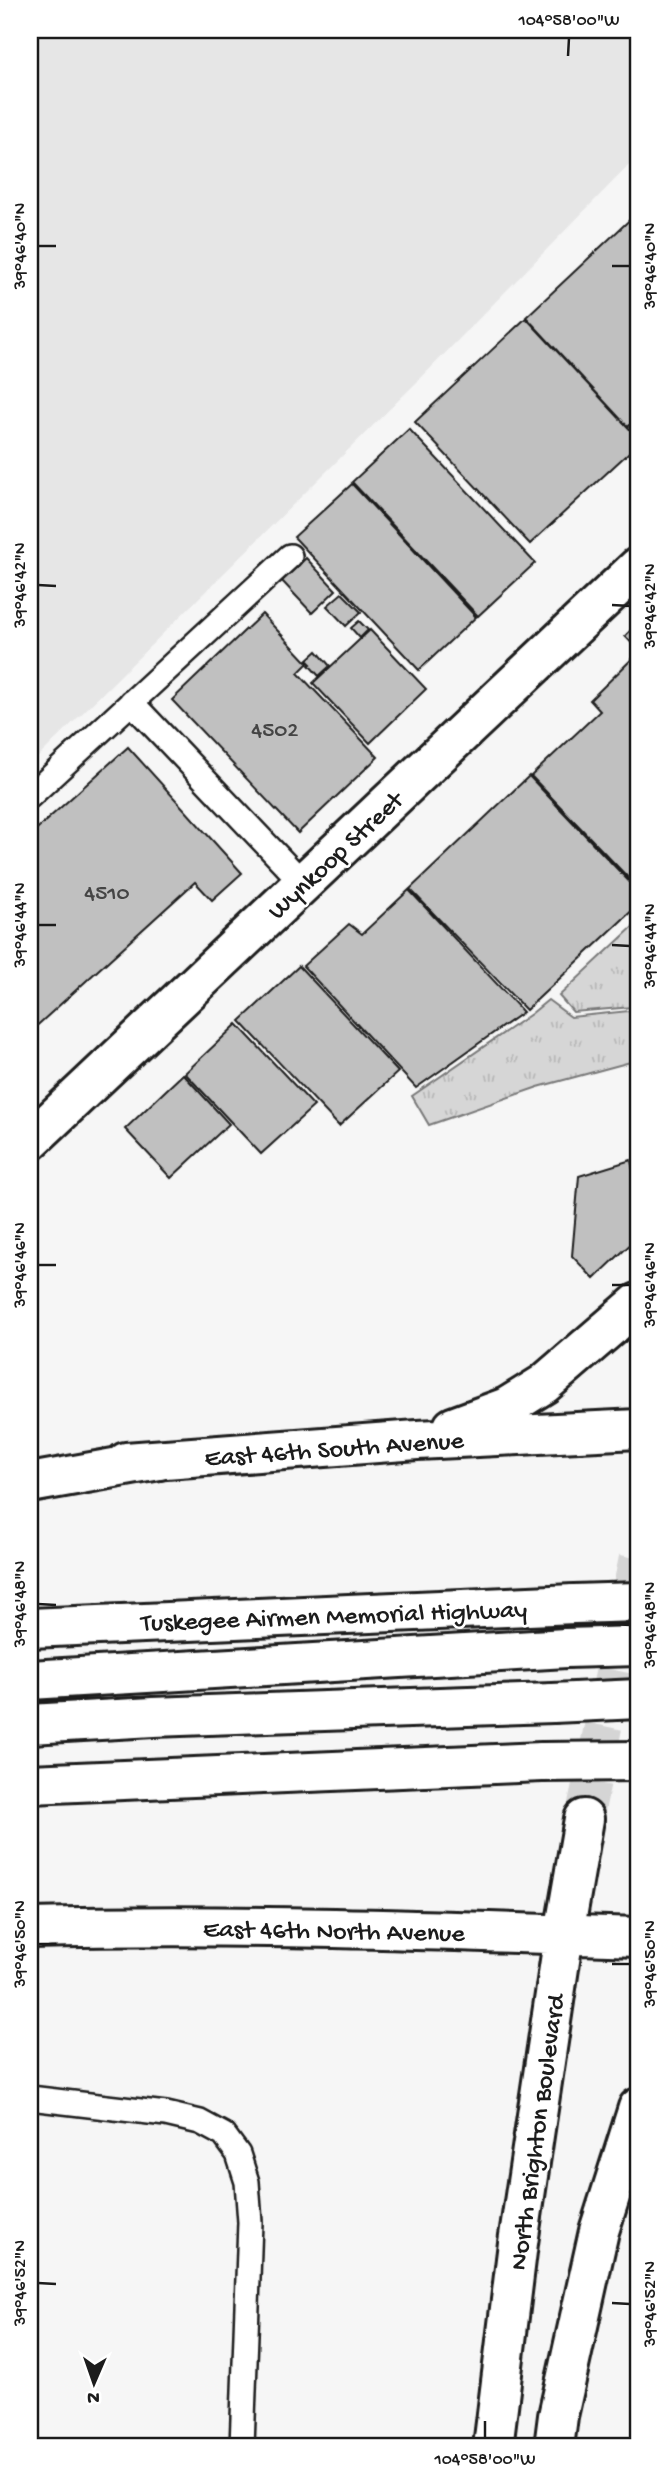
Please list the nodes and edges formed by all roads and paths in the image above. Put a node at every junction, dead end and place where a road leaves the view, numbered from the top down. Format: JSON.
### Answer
{"nodes":[{"id":1,"x":290,"y":556,"type":"dead end"},
{"id":2,"x":638,"y":567,"type":"edge"},
{"id":3,"x":131,"y":702,"type":"junction"},
{"id":4,"x":30,"y":796,"type":"edge"},
{"id":5,"x":303,"y":883,"type":"junction"},
{"id":6,"x":34,"y":1129,"type":"edge"},
{"id":7,"x":638,"y":1303,"type":"edge"},
{"id":8,"x":638,"y":1429,"type":"edge"},
{"id":9,"x":417,"y":1440,"type":"junction"},
{"id":10,"x":159,"y":1460,"type":"junction"},
{"id":11,"x":30,"y":1468,"type":"edge"},
{"id":12,"x":30,"y":1483,"type":"edge"},
{"id":13,"x":638,"y":1602,"type":"edge"},
{"id":14,"x":30,"y":1628,"type":"edge"},
{"id":15,"x":638,"y":1646,"type":"edge"},
{"id":16,"x":30,"y":1680,"type":"edge"},
{"id":17,"x":638,"y":1699,"type":"edge"},
{"id":18,"x":30,"y":1724,"type":"edge"},
{"id":19,"x":638,"y":1761,"type":"edge"},
{"id":20,"x":30,"y":1784,"type":"edge"},
{"id":21,"x":584,"y":1819,"type":"tunnel mouth"},
{"id":22,"x":30,"y":1928,"type":"edge"},
{"id":23,"x":564,"y":1934,"type":"junction"},
{"id":24,"x":638,"y":1937,"type":"edge"},
{"id":25,"x":30,"y":2098,"type":"edge"},
{"id":26,"x":638,"y":2108,"type":"edge"},
{"id":27,"x":242,"y":2447,"type":"edge"},
{"id":28,"x":493,"y":2447,"type":"edge"},
{"id":29,"x":554,"y":2447,"type":"edge"}],
"edges":[{"from":1,"to":3,"type":"lane"},
{"from":2,"to":5,"type":"main road","name":"Wynkoop Street"},
{"from":3,"to":4,"type":"lane"},
{"from":3,"to":5,"type":"lane"},
{"from":5,"to":6,"type":"main road","name":"Wynkoop Street"},
{"from":7,"to":9,"type":"main road"},
{"from":8,"to":9,"type":"main road","name":"East 46th South Avenue"},
{"from":9,"to":10,"type":"main road","name":"East 46th South Avenue"},
{"from":10,"to":11,"type":"main road","name":"East 46th South Avenue"},
{"from":10,"to":12,"type":"main road"},
{"from":13,"to":14,"type":"main road","name":"Tuskegee Airmen Memorial Highway","bridge":true},
{"from":15,"to":16,"type":"main road","bridge":true},
{"from":17,"to":18,"type":"main road","bridge":true},
{"from":19,"to":20,"type":"main road","bridge":true},
{"from":21,"to":23,"type":"main road","name":"North Brighton Boulevard"},
{"from":22,"to":23,"type":"main road","name":"East 46th North Avenue"},
{"from":23,"to":24,"type":"main road","name":"East 46th North Avenue"},
{"from":23,"to":28,"type":"main road","name":"North Brighton Boulevard"},
{"from":25,"to":27,"type":"lane"},
{"from":26,"to":29,"type":"main road"}]}
